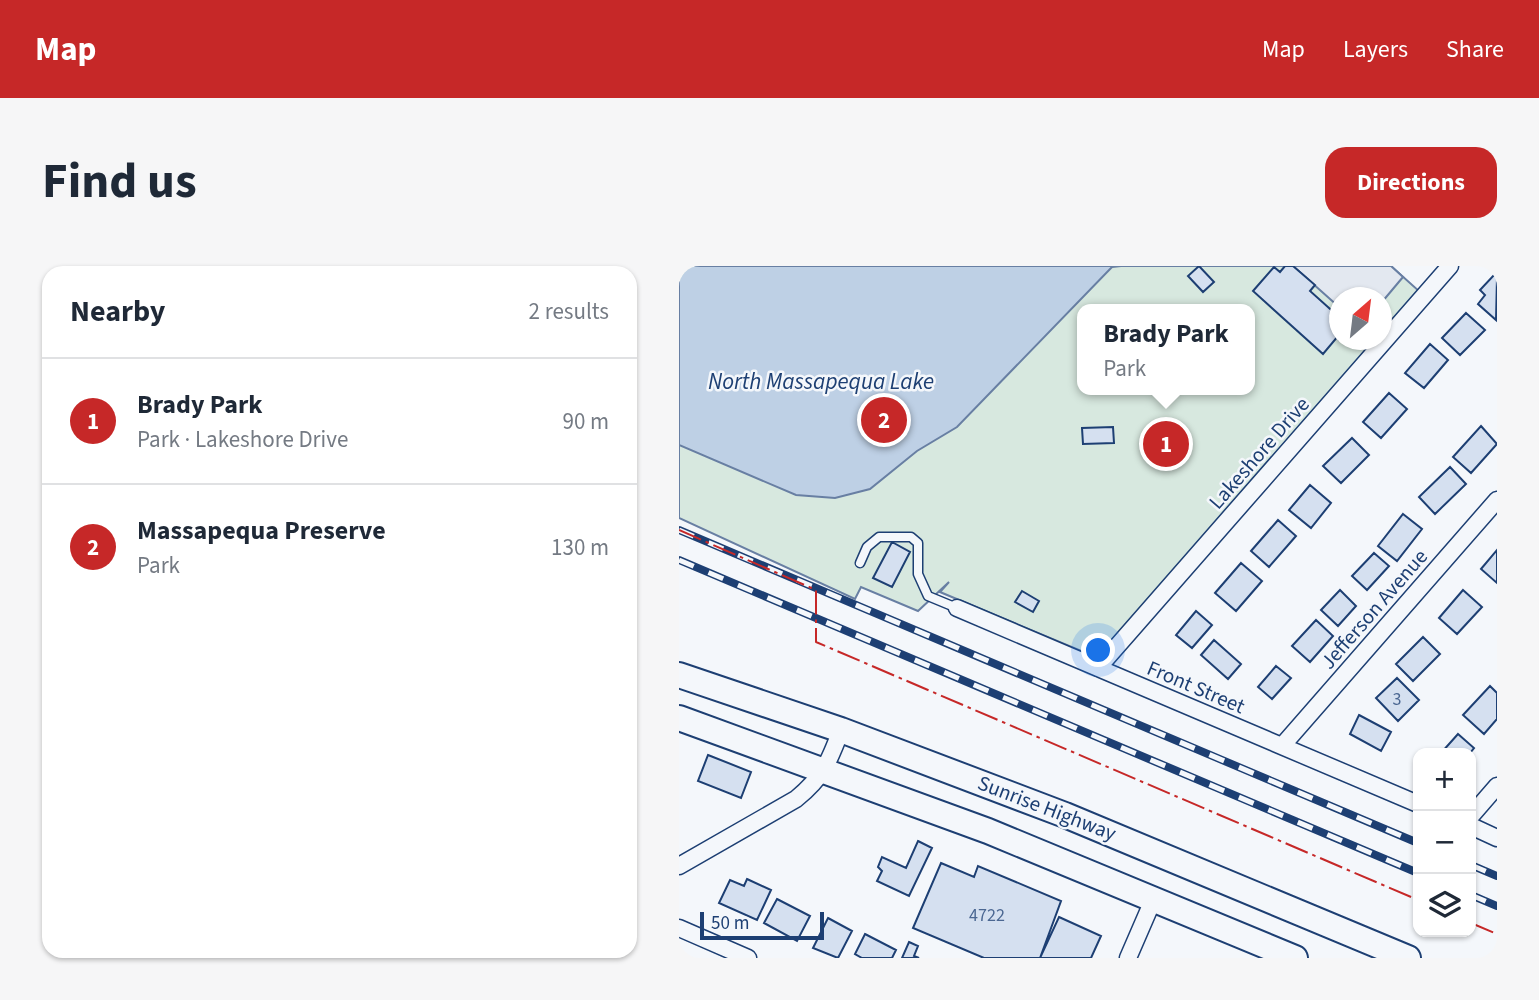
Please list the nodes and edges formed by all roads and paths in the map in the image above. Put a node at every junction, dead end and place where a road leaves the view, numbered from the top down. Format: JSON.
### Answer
{"nodes":[{"id":1,"x":1450,"y":266,"type":"edge"},
{"id":2,"x":1497,"y":500,"type":"edge"},
{"id":3,"x":860,"y":563,"type":"dead end"},
{"id":4,"x":957,"y":608,"type":"joint"},
{"id":5,"x":1098,"y":668,"type":"junction"},
{"id":6,"x":679,"y":675,"type":"edge"},
{"id":7,"x":679,"y":718,"type":"edge"},
{"id":8,"x":841,"y":730,"type":"junction"},
{"id":9,"x":1282,"y":746,"type":"junction"},
{"id":10,"x":825,"y":770,"type":"junction"},
{"id":11,"x":1497,"y":786,"type":"edge"},
{"id":12,"x":1413,"y":802,"type":"edge"},
{"id":13,"x":1475,"y":811,"type":"edge"},
{"id":14,"x":1476,"y":829,"type":"edge"},
{"id":15,"x":1497,"y":838,"type":"edge"},
{"id":16,"x":679,"y":866,"type":"edge"},
{"id":17,"x":1154,"y":898,"type":"junction"},
{"id":18,"x":679,"y":928,"type":"edge"},
{"id":19,"x":748,"y":958,"type":"edge"},
{"id":20,"x":1128,"y":958,"type":"edge"},
{"id":21,"x":1295,"y":958,"type":"edge"},
{"id":22,"x":1408,"y":958,"type":"edge"}],
"edges":[{"from":1,"to":5,"type":"street","name":"Lakeshore Drive"},
{"from":2,"to":9,"type":"street","name":"Jefferson Avenue"},
{"from":3,"to":4,"type":"lane"},
{"from":4,"to":5,"type":"street","name":"Front Street"},
{"from":5,"to":9,"type":"street","name":"Front Street"},
{"from":6,"to":8,"type":"highway","name":"Sunrise Highway"},
{"from":7,"to":10,"type":"highway","name":"Sunrise Highway"},
{"from":8,"to":10,"type":"street"},
{"from":8,"to":22,"type":"highway","name":"Sunrise Highway"},
{"from":9,"to":12,"type":"street","name":"Front Street"},
{"from":10,"to":16,"type":"street"},
{"from":10,"to":17,"type":"highway","name":"Sunrise Highway"},
{"from":11,"to":13,"type":"street"},
{"from":14,"to":15,"type":"street"},
{"from":17,"to":20,"type":"street"},
{"from":17,"to":21,"type":"highway","name":"Sunrise Highway"},
{"from":18,"to":19,"type":"street"}]}
